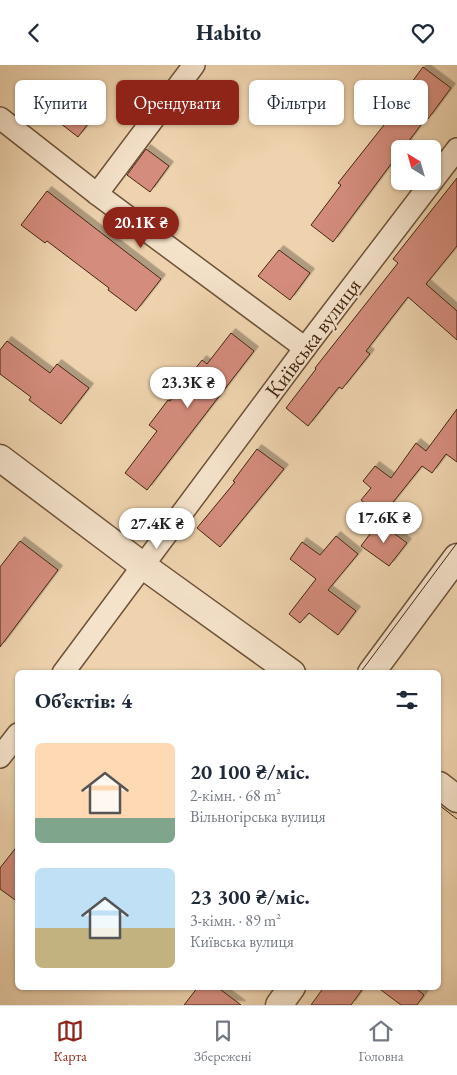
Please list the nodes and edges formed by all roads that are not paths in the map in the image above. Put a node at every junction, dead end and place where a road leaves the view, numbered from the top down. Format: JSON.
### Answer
{"nodes":[{"id":1,"x":194,"y":65,"type":"edge"},
{"id":2,"x":0,"y":119,"type":"edge"},
{"id":3,"x":457,"y":149,"type":"edge"},
{"id":4,"x":98,"y":194,"type":"junction"},
{"id":5,"x":305,"y":348,"type":"junction"},
{"id":6,"x":0,"y":457,"type":"edge"},
{"id":7,"x":457,"y":557,"type":"edge"},
{"id":8,"x":142,"y":565,"type":"junction"},
{"id":9,"x":65,"y":670,"type":"edge"},
{"id":10,"x":288,"y":670,"type":"edge"},
{"id":11,"x":373,"y":670,"type":"edge"},
{"id":12,"x":15,"y":738,"type":"edge"},
{"id":13,"x":0,"y":757,"type":"edge"},
{"id":14,"x":290,"y":990,"type":"edge"},
{"id":15,"x":279,"y":1005,"type":"edge"}],
"edges":[{"from":1,"to":4,"type":"street"},
{"from":2,"to":4,"type":"street"},
{"from":3,"to":5,"type":"street","name":"Київська вулиця"},
{"from":4,"to":5,"type":"street"},
{"from":5,"to":8,"type":"street","name":"Київська вулиця"},
{"from":6,"to":8,"type":"street"},
{"from":7,"to":11,"type":"street"},
{"from":8,"to":9,"type":"street","name":"Київська вулиця"},
{"from":8,"to":10,"type":"street"},
{"from":12,"to":13,"type":"street"},
{"from":14,"to":15,"type":"street"}]}
